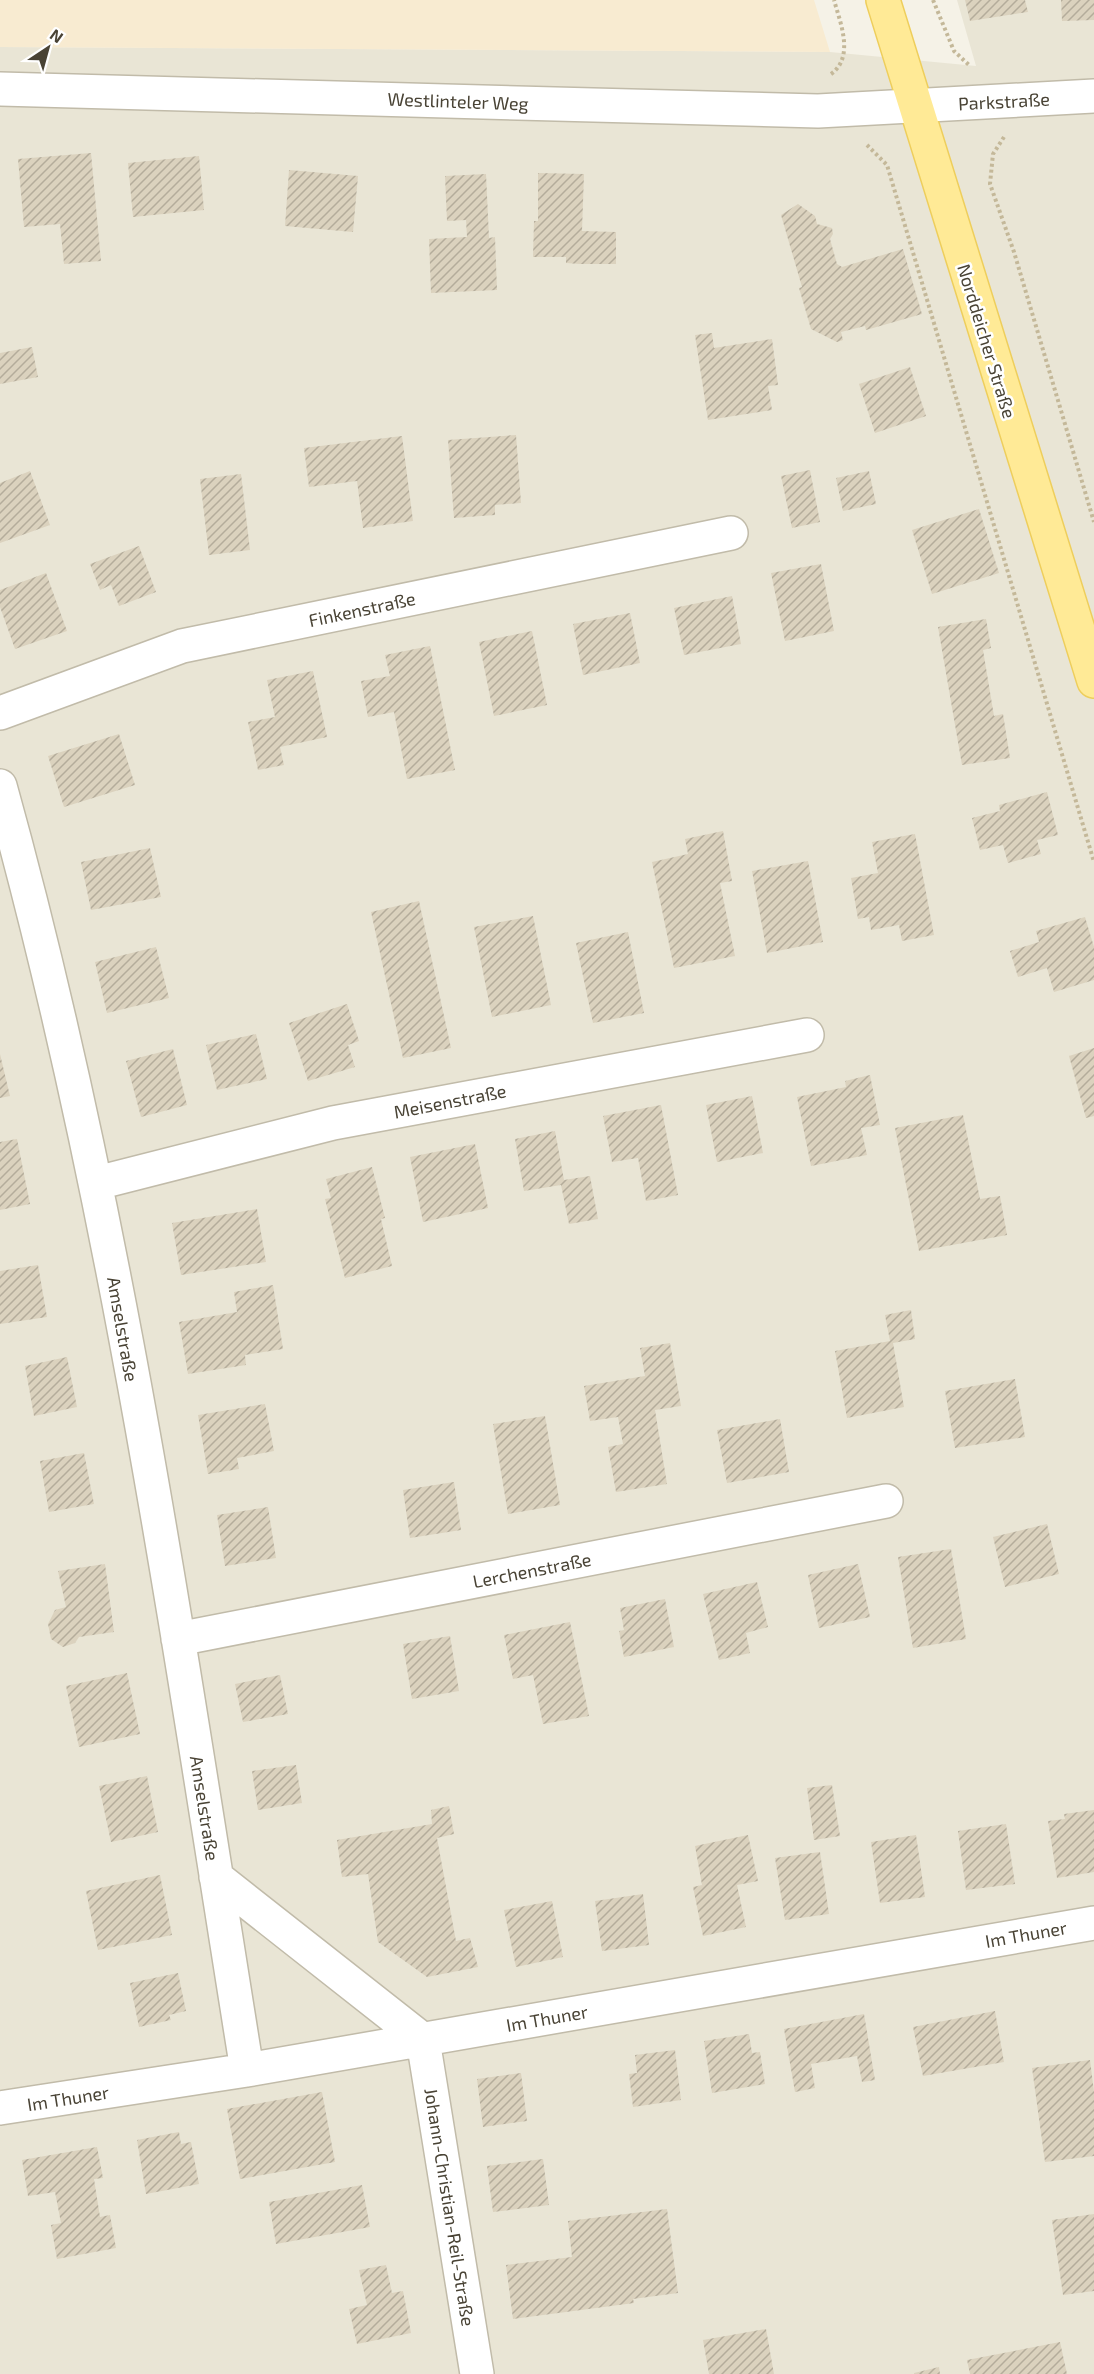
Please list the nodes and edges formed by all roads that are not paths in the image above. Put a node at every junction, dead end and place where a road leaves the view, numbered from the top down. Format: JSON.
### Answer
{"nodes":[{"id":1,"x":883,"y":0,"type":"edge"},
{"id":2,"x":0,"y":89,"type":"edge"},
{"id":3,"x":1094,"y":96,"type":"edge"},
{"id":4,"x":915,"y":106,"type":"junction"},
{"id":5,"x":731,"y":533,"type":"dead end"},
{"id":6,"x":1094,"y":681,"type":"edge"},
{"id":7,"x":0,"y":713,"type":"edge"},
{"id":8,"x":0,"y":786,"type":"edge"},
{"id":9,"x":807,"y":1035,"type":"dead end"},
{"id":10,"x":97,"y":1183,"type":"junction"},
{"id":11,"x":886,"y":1501,"type":"dead end"},
{"id":12,"x":178,"y":1639,"type":"junction"},
{"id":13,"x":216,"y":1877,"type":"junction"},
{"id":14,"x":1094,"y":1923,"type":"edge"},
{"id":15,"x":423,"y":2040,"type":"junction"},
{"id":16,"x":246,"y":2070,"type":"junction"},
{"id":17,"x":0,"y":2108,"type":"edge"},
{"id":18,"x":477,"y":2374,"type":"edge"}],
"edges":[{"from":1,"to":4,"type":"main road","name":"Norddeicher Straße"},
{"from":2,"to":4,"type":"street","name":"Westlinteler Weg"},
{"from":3,"to":4,"type":"street","name":"Parkstraße"},
{"from":4,"to":6,"type":"main road","name":"Norddeicher Straße"},
{"from":5,"to":7,"type":"street","name":"Finkenstraße"},
{"from":8,"to":10,"type":"street","name":"Amselstraße"},
{"from":9,"to":10,"type":"street","name":"Meisenstraße"},
{"from":10,"to":12,"type":"street","name":"Amselstraße"},
{"from":11,"to":12,"type":"street","name":"Lerchenstraße"},
{"from":12,"to":13,"type":"street","name":"Amselstraße"},
{"from":13,"to":15,"type":"street","name":"Amselstraße"},
{"from":13,"to":16,"type":"street","name":"Amselstraße"},
{"from":14,"to":15,"type":"street","name":"Im Thuner"},
{"from":15,"to":16,"type":"street","name":"Im Thuner"},
{"from":15,"to":18,"type":"street","name":"Johann-Christian-Reil-Straße"},
{"from":16,"to":17,"type":"street","name":"Im Thuner"}]}
